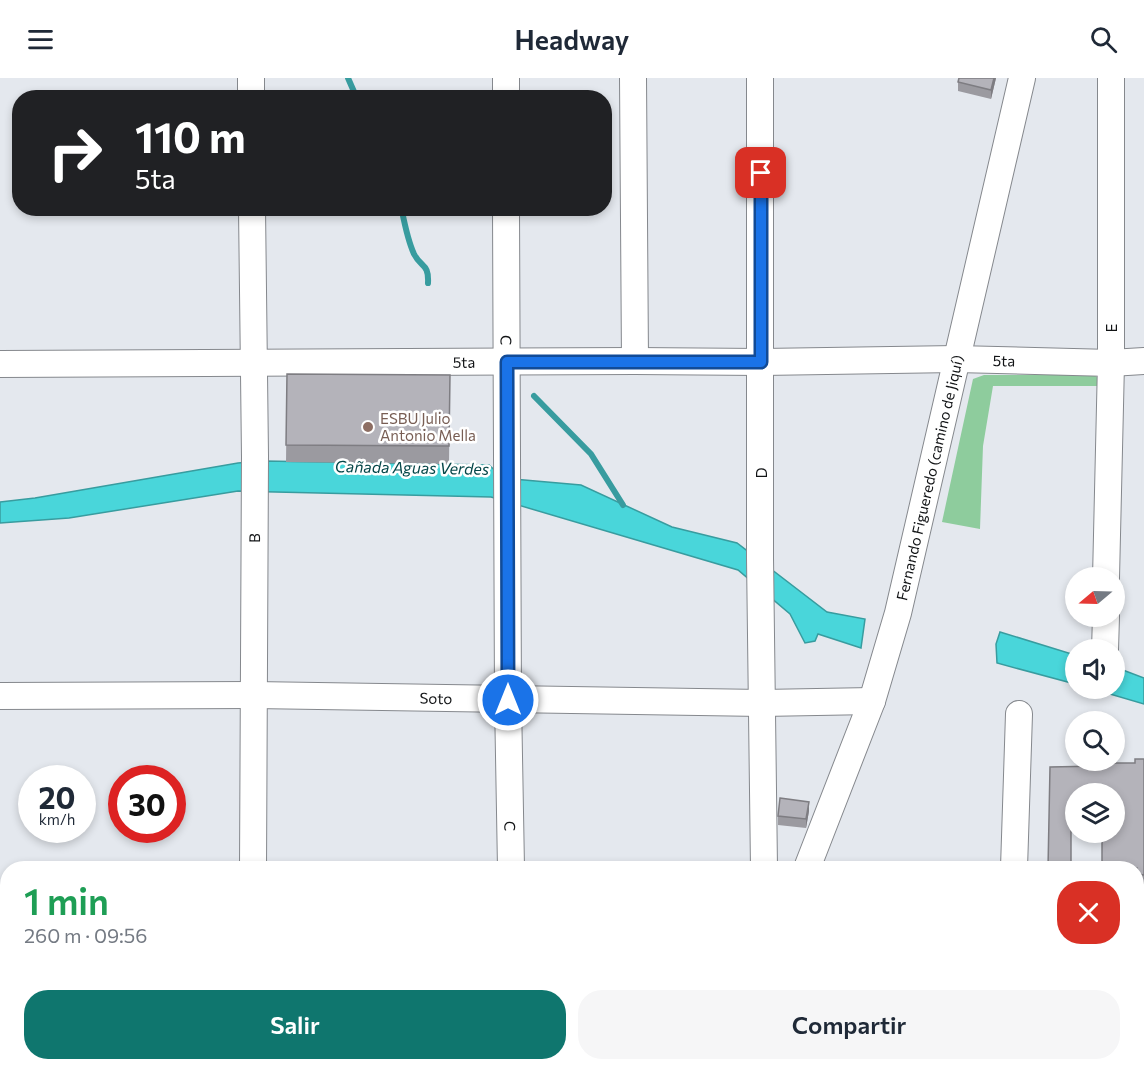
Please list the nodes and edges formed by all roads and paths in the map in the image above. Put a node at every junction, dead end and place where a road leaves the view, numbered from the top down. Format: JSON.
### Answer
{"nodes":[{"id":1,"x":633,"y":78,"type":"edge"},
{"id":2,"x":760,"y":78,"type":"edge"},
{"id":3,"x":1022,"y":78,"type":"edge"},
{"id":4,"x":1111,"y":78,"type":"edge"},
{"id":5,"x":252,"y":216,"type":"edge"},
{"id":6,"x":506,"y":216,"type":"edge"},
{"id":7,"x":957,"y":360,"type":"junction"},
{"id":8,"x":635,"y":361,"type":"junction"},
{"id":9,"x":1144,"y":361,"type":"edge"},
{"id":10,"x":507,"y":362,"type":"junction"},
{"id":11,"x":761,"y":362,"type":"junction"},
{"id":12,"x":253,"y":363,"type":"junction"},
{"id":13,"x":1111,"y":363,"type":"junction"},
{"id":14,"x":0,"y":364,"type":"edge"},
{"id":15,"x":1106,"y":567,"type":"edge"},
{"id":16,"x":252,"y":695,"type":"junction"},
{"id":17,"x":0,"y":696,"type":"edge"},
{"id":18,"x":508,"y":700,"type":"junction"},
{"id":19,"x":872,"y":701,"type":"junction"},
{"id":20,"x":762,"y":704,"type":"junction"},
{"id":21,"x":1019,"y":714,"type":"dead end"},
{"id":22,"x":253,"y":861,"type":"edge"},
{"id":23,"x":511,"y":861,"type":"edge"},
{"id":24,"x":764,"y":861,"type":"edge"},
{"id":25,"x":810,"y":861,"type":"edge"},
{"id":26,"x":1014,"y":861,"type":"edge"}],
"edges":[{"from":1,"to":8,"type":"street"},
{"from":2,"to":11,"type":"street","name":"D"},
{"from":3,"to":7,"type":"street","name":"Fernando Figueredo (camino de Jiquí)"},
{"from":4,"to":13,"type":"street","name":"E"},
{"from":5,"to":12,"type":"street","name":"B"},
{"from":6,"to":10,"type":"street","name":"C"},
{"from":7,"to":11,"type":"street","name":"5ta"},
{"from":7,"to":13,"type":"street","name":"5ta"},
{"from":7,"to":19,"type":"street","name":"Fernando Figueredo (camino de Jiquí)"},
{"from":8,"to":10,"type":"street","name":"5ta"},
{"from":8,"to":11,"type":"street","name":"5ta"},
{"from":9,"to":13,"type":"street","name":"5ta"},
{"from":10,"to":12,"type":"street","name":"5ta"},
{"from":10,"to":18,"type":"street","name":"C"},
{"from":11,"to":20,"type":"street","name":"D"},
{"from":12,"to":14,"type":"street","name":"5ta"},
{"from":12,"to":16,"type":"street","name":"B"},
{"from":13,"to":15,"type":"street","name":"E"},
{"from":16,"to":17,"type":"street","name":"Soto"},
{"from":16,"to":18,"type":"street","name":"Soto"},
{"from":16,"to":22,"type":"street","name":"B"},
{"from":18,"to":20,"type":"street","name":"Soto"},
{"from":18,"to":23,"type":"street","name":"C"},
{"from":19,"to":20,"type":"street","name":"Soto"},
{"from":19,"to":25,"type":"street","name":"Fernando Figueredo (camino de Jiquí)"},
{"from":20,"to":24,"type":"street","name":"D"},
{"from":21,"to":26,"type":"street"}]}
